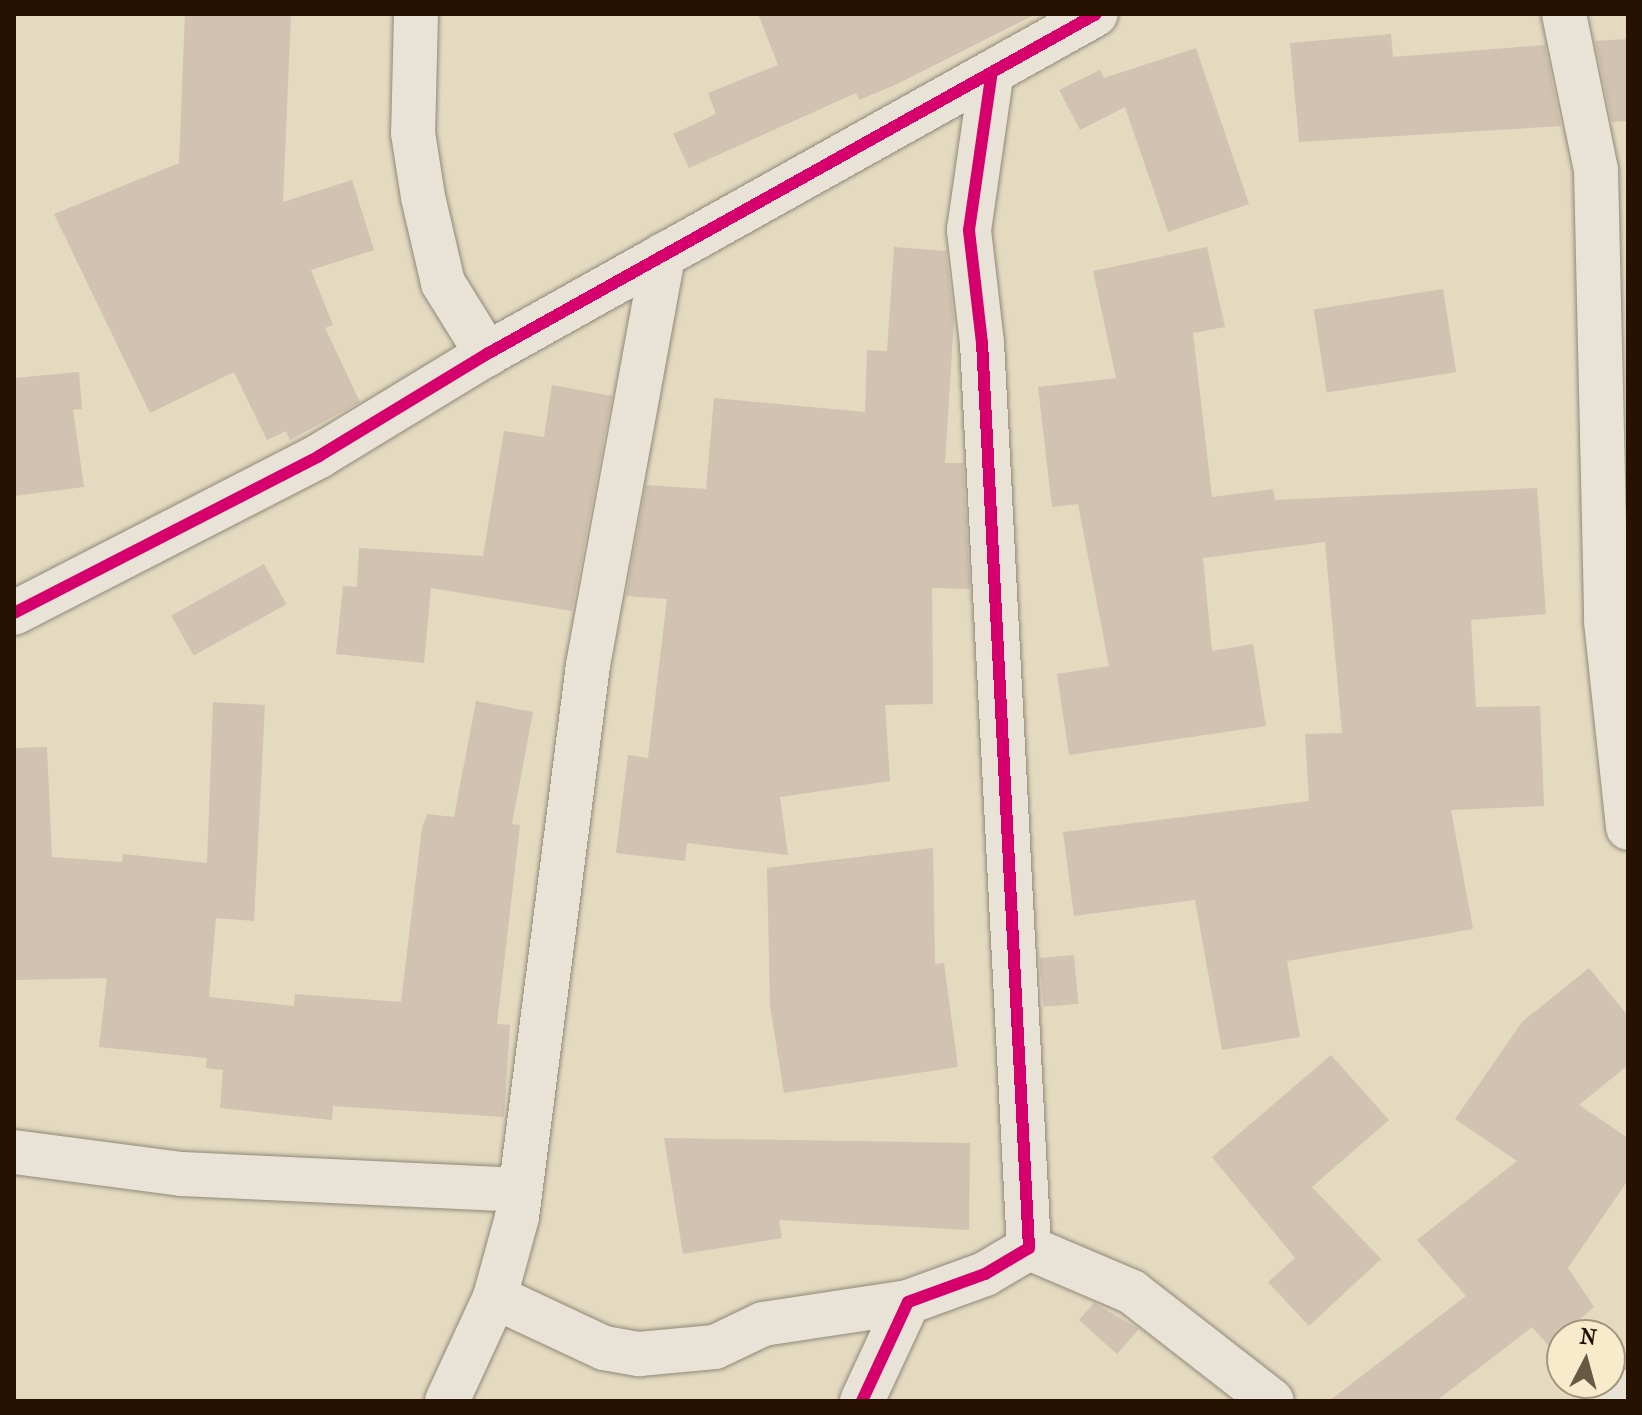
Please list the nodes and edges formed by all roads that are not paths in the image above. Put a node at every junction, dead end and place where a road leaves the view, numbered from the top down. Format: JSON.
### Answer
{"nodes":[{"id":1,"x":416,"y":14,"type":"edge"},
{"id":2,"x":1096,"y":14,"type":"edge"},
{"id":3,"x":1564,"y":14,"type":"edge"},
{"id":4,"x":991,"y":77,"type":"junction"},
{"id":5,"x":663,"y":255,"type":"junction"},
{"id":6,"x":487,"y":354,"type":"junction"},
{"id":7,"x":14,"y":613,"type":"edge"},
{"id":8,"x":1628,"y":828,"type":"edge"},
{"id":9,"x":14,"y":1152,"type":"edge"},
{"id":10,"x":520,"y":1190,"type":"junction"},
{"id":11,"x":1029,"y":1248,"type":"junction"},
{"id":12,"x":495,"y":1297,"type":"junction"},
{"id":13,"x":908,"y":1302,"type":"junction"},
{"id":14,"x":1628,"y":1391,"type":"edge"},
{"id":15,"x":447,"y":1401,"type":"edge"},
{"id":16,"x":862,"y":1401,"type":"edge"},
{"id":17,"x":1272,"y":1401,"type":"edge"},
{"id":18,"x":1605,"y":1401,"type":"edge"}],
"edges":[{"from":1,"to":6,"type":"street"},
{"from":2,"to":4,"type":"street"},
{"from":3,"to":8,"type":"street"},
{"from":4,"to":5,"type":"street"},
{"from":4,"to":11,"type":"street"},
{"from":5,"to":6,"type":"street"},
{"from":5,"to":10,"type":"street"},
{"from":6,"to":7,"type":"street"},
{"from":9,"to":10,"type":"street"},
{"from":10,"to":12,"type":"street"},
{"from":11,"to":13,"type":"street"},
{"from":11,"to":17,"type":"street"},
{"from":12,"to":13,"type":"street"},
{"from":12,"to":15,"type":"street"},
{"from":13,"to":16,"type":"street"},
{"from":14,"to":18,"type":"street"}]}
